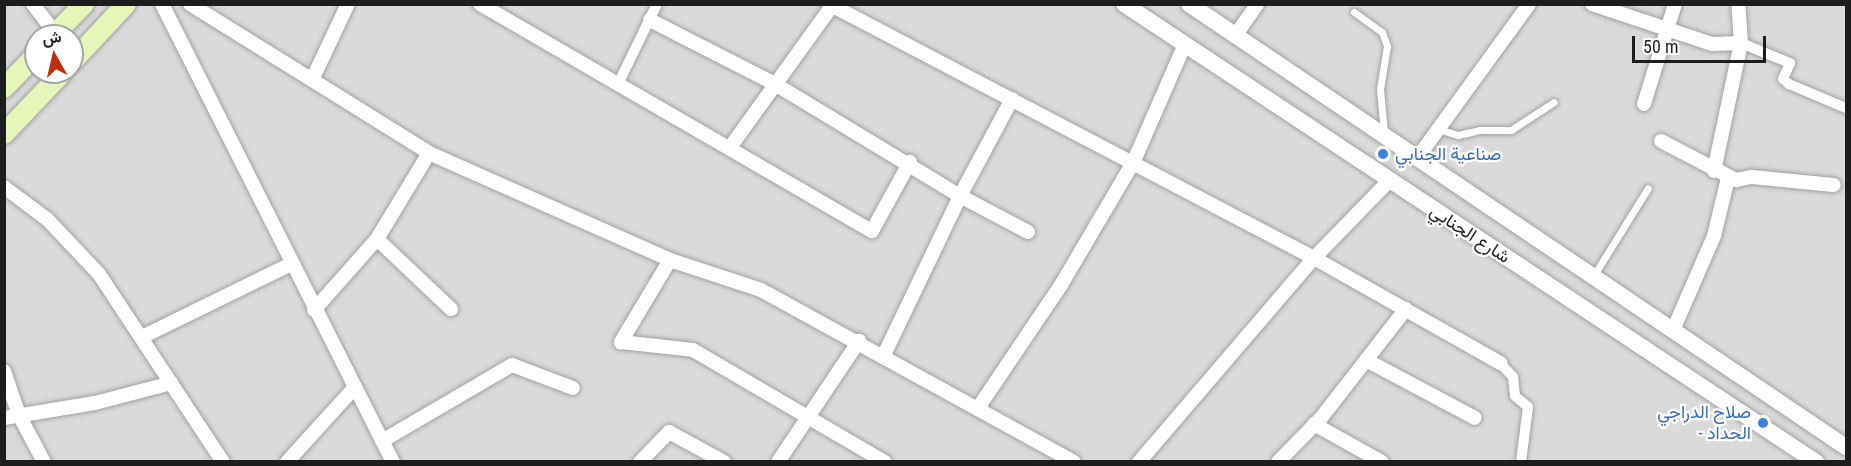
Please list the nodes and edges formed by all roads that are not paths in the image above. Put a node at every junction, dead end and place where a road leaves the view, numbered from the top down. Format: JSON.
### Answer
{"nodes":[{"id":1,"x":33,"y":4,"type":"edge"},
{"id":2,"x":84,"y":4,"type":"edge"},
{"id":3,"x":126,"y":4,"type":"edge"},
{"id":4,"x":162,"y":4,"type":"edge"},
{"id":5,"x":190,"y":4,"type":"edge"},
{"id":6,"x":348,"y":4,"type":"edge"},
{"id":7,"x":480,"y":4,"type":"edge"},
{"id":8,"x":657,"y":4,"type":"edge"},
{"id":9,"x":1124,"y":4,"type":"edge"},
{"id":10,"x":1189,"y":4,"type":"edge"},
{"id":11,"x":1257,"y":4,"type":"edge"},
{"id":12,"x":1529,"y":4,"type":"edge"},
{"id":13,"x":1592,"y":4,"type":"edge"},
{"id":14,"x":1675,"y":4,"type":"edge"},
{"id":15,"x":1738,"y":4,"type":"edge"},
{"id":16,"x":831,"y":5,"type":"edge"},
{"id":17,"x":1354,"y":12,"type":"dead end"},
{"id":18,"x":650,"y":20,"type":"junction"},
{"id":19,"x":47,"y":24,"type":"edge"},
{"id":20,"x":65,"y":24,"type":"edge"},
{"id":21,"x":1668,"y":29,"type":"junction"},
{"id":22,"x":1235,"y":36,"type":"junction"},
{"id":23,"x":1185,"y":44,"type":"junction"},
{"id":24,"x":1741,"y":44,"type":"junction"},
{"id":25,"x":84,"y":49,"type":"edge"},
{"id":26,"x":24,"y":67,"type":"edge"},
{"id":27,"x":312,"y":80,"type":"junction"},
{"id":28,"x":52,"y":84,"type":"edge"},
{"id":29,"x":618,"y":84,"type":"junction"},
{"id":30,"x":775,"y":84,"type":"junction"},
{"id":31,"x":4,"y":88,"type":"edge"},
{"id":32,"x":1012,"y":99,"type":"junction"},
{"id":33,"x":1554,"y":102,"type":"dead end"},
{"id":34,"x":1644,"y":104,"type":"dead end"},
{"id":35,"x":1846,"y":108,"type":"edge"},
{"id":36,"x":1438,"y":129,"type":"junction"},
{"id":37,"x":4,"y":134,"type":"edge"},
{"id":38,"x":1384,"y":135,"type":"junction"},
{"id":39,"x":1661,"y":141,"type":"dead end"},
{"id":40,"x":731,"y":146,"type":"junction"},
{"id":41,"x":429,"y":153,"type":"junction"},
{"id":42,"x":1418,"y":157,"type":"junction"},
{"id":43,"x":910,"y":162,"type":"junction"},
{"id":44,"x":1132,"y":163,"type":"junction"},
{"id":45,"x":1714,"y":171,"type":"junction"},
{"id":46,"x":1728,"y":178,"type":"junction"},
{"id":47,"x":1389,"y":181,"type":"junction"},
{"id":48,"x":1834,"y":185,"type":"dead end"},
{"id":49,"x":4,"y":187,"type":"edge"},
{"id":50,"x":1648,"y":188,"type":"dead end"},
{"id":51,"x":960,"y":196,"type":"junction"},
{"id":52,"x":1028,"y":232,"type":"dead end"},
{"id":53,"x":377,"y":239,"type":"junction"},
{"id":54,"x":1314,"y":258,"type":"junction"},
{"id":55,"x":670,"y":260,"type":"junction"},
{"id":56,"x":291,"y":264,"type":"junction"},
{"id":57,"x":1594,"y":275,"type":"junction"},
{"id":58,"x":451,"y":309,"type":"dead end"},
{"id":59,"x":1406,"y":309,"type":"junction"},
{"id":60,"x":314,"y":310,"type":"junction"},
{"id":61,"x":1674,"y":328,"type":"junction"},
{"id":62,"x":144,"y":336,"type":"junction"},
{"id":63,"x":859,"y":341,"type":"junction"},
{"id":64,"x":883,"y":357,"type":"junction"},
{"id":65,"x":1366,"y":360,"type":"junction"},
{"id":66,"x":1500,"y":363,"type":"joint"},
{"id":67,"x":4,"y":371,"type":"edge"},
{"id":68,"x":171,"y":383,"type":"junction"},
{"id":69,"x":355,"y":387,"type":"junction"},
{"id":70,"x":573,"y":388,"type":"dead end"},
{"id":71,"x":978,"y":408,"type":"junction"},
{"id":72,"x":19,"y":415,"type":"junction"},
{"id":73,"x":810,"y":416,"type":"junction"},
{"id":74,"x":4,"y":418,"type":"edge"},
{"id":75,"x":1475,"y":418,"type":"dead end"},
{"id":76,"x":1314,"y":424,"type":"junction"},
{"id":77,"x":382,"y":441,"type":"junction"},
{"id":78,"x":1846,"y":447,"type":"edge"},
{"id":79,"x":44,"y":462,"type":"edge"},
{"id":80,"x":223,"y":462,"type":"edge"},
{"id":81,"x":288,"y":462,"type":"edge"},
{"id":82,"x":393,"y":462,"type":"edge"},
{"id":83,"x":640,"y":462,"type":"edge"},
{"id":84,"x":724,"y":462,"type":"edge"},
{"id":85,"x":778,"y":462,"type":"edge"},
{"id":86,"x":885,"y":462,"type":"edge"},
{"id":87,"x":1074,"y":462,"type":"edge"},
{"id":88,"x":1139,"y":462,"type":"edge"},
{"id":89,"x":1278,"y":462,"type":"edge"},
{"id":90,"x":1382,"y":462,"type":"edge"},
{"id":91,"x":1521,"y":462,"type":"edge"},
{"id":92,"x":1816,"y":462,"type":"edge"}],
"edges":[{"from":1,"to":19,"type":"street"},
{"from":2,"to":20,"type":"main road"},
{"from":3,"to":25,"type":"main road"},
{"from":4,"to":56,"type":"street"},
{"from":5,"to":27,"type":"street"},
{"from":6,"to":27,"type":"street"},
{"from":7,"to":29,"type":"street"},
{"from":8,"to":18,"type":"street"},
{"from":9,"to":23,"type":"street","name":"شارع الجنابي"},
{"from":10,"to":22,"type":"street","name":"شارع الجنابي"},
{"from":11,"to":22,"type":"street"},
{"from":12,"to":36,"type":"street"},
{"from":13,"to":21,"type":"street"},
{"from":14,"to":21,"type":"street"},
{"from":15,"to":24,"type":"street"},
{"from":16,"to":30,"type":"street"},
{"from":16,"to":32,"type":"street"},
{"from":17,"to":38,"type":"lane"},
{"from":18,"to":29,"type":"street"},
{"from":18,"to":30,"type":"street"},
{"from":21,"to":24,"type":"street"},
{"from":21,"to":34,"type":"street"},
{"from":22,"to":38,"type":"street","name":"شارع الجنابي"},
{"from":23,"to":44,"type":"street"},
{"from":23,"to":47,"type":"street","name":"شارع الجنابي"},
{"from":24,"to":35,"type":"street"},
{"from":24,"to":45,"type":"street"},
{"from":26,"to":31,"type":"main road"},
{"from":27,"to":41,"type":"street"},
{"from":28,"to":37,"type":"main road"},
{"from":29,"to":40,"type":"street"},
{"from":30,"to":40,"type":"street"},
{"from":30,"to":43,"type":"street"},
{"from":32,"to":44,"type":"street"},
{"from":32,"to":51,"type":"street"},
{"from":33,"to":36,"type":"lane"},
{"from":36,"to":42,"type":"street"},
{"from":38,"to":42,"type":"street","name":"شارع الجنابي"},
{"from":39,"to":45,"type":"street"},
{"from":40,"to":43,"type":"street"},
{"from":41,"to":53,"type":"street"},
{"from":41,"to":55,"type":"street"},
{"from":42,"to":57,"type":"street","name":"شارع الجنابي"},
{"from":43,"to":51,"type":"street"},
{"from":44,"to":54,"type":"street"},
{"from":44,"to":71,"type":"street"},
{"from":45,"to":46,"type":"street"},
{"from":46,"to":48,"type":"street"},
{"from":46,"to":61,"type":"street"},
{"from":47,"to":54,"type":"street"},
{"from":47,"to":92,"type":"street","name":"شارع الجنابي"},
{"from":49,"to":62,"type":"street"},
{"from":50,"to":57,"type":"lane"},
{"from":51,"to":52,"type":"street"},
{"from":51,"to":64,"type":"street"},
{"from":53,"to":58,"type":"street"},
{"from":53,"to":60,"type":"street"},
{"from":54,"to":59,"type":"street"},
{"from":54,"to":88,"type":"street"},
{"from":55,"to":63,"type":"street"},
{"from":55,"to":73,"type":"street"},
{"from":56,"to":60,"type":"street"},
{"from":56,"to":62,"type":"street"},
{"from":57,"to":61,"type":"street","name":"شارع الجنابي"},
{"from":59,"to":65,"type":"street"},
{"from":59,"to":66,"type":"street"},
{"from":60,"to":69,"type":"street"},
{"from":61,"to":78,"type":"street","name":"شارع الجنابي"},
{"from":62,"to":68,"type":"street"},
{"from":63,"to":64,"type":"street"},
{"from":63,"to":73,"type":"street"},
{"from":64,"to":71,"type":"street"},
{"from":65,"to":75,"type":"street"},
{"from":65,"to":76,"type":"street"},
{"from":66,"to":91,"type":"street"},
{"from":67,"to":72,"type":"street"},
{"from":68,"to":72,"type":"street"},
{"from":68,"to":80,"type":"street"},
{"from":69,"to":77,"type":"street"},
{"from":69,"to":81,"type":"street"},
{"from":70,"to":77,"type":"street"},
{"from":71,"to":87,"type":"street"},
{"from":72,"to":74,"type":"street"},
{"from":72,"to":79,"type":"street"},
{"from":73,"to":85,"type":"street"},
{"from":73,"to":86,"type":"street"},
{"from":76,"to":89,"type":"street"},
{"from":76,"to":90,"type":"street"},
{"from":77,"to":82,"type":"street"},
{"from":83,"to":84,"type":"street"}]}
